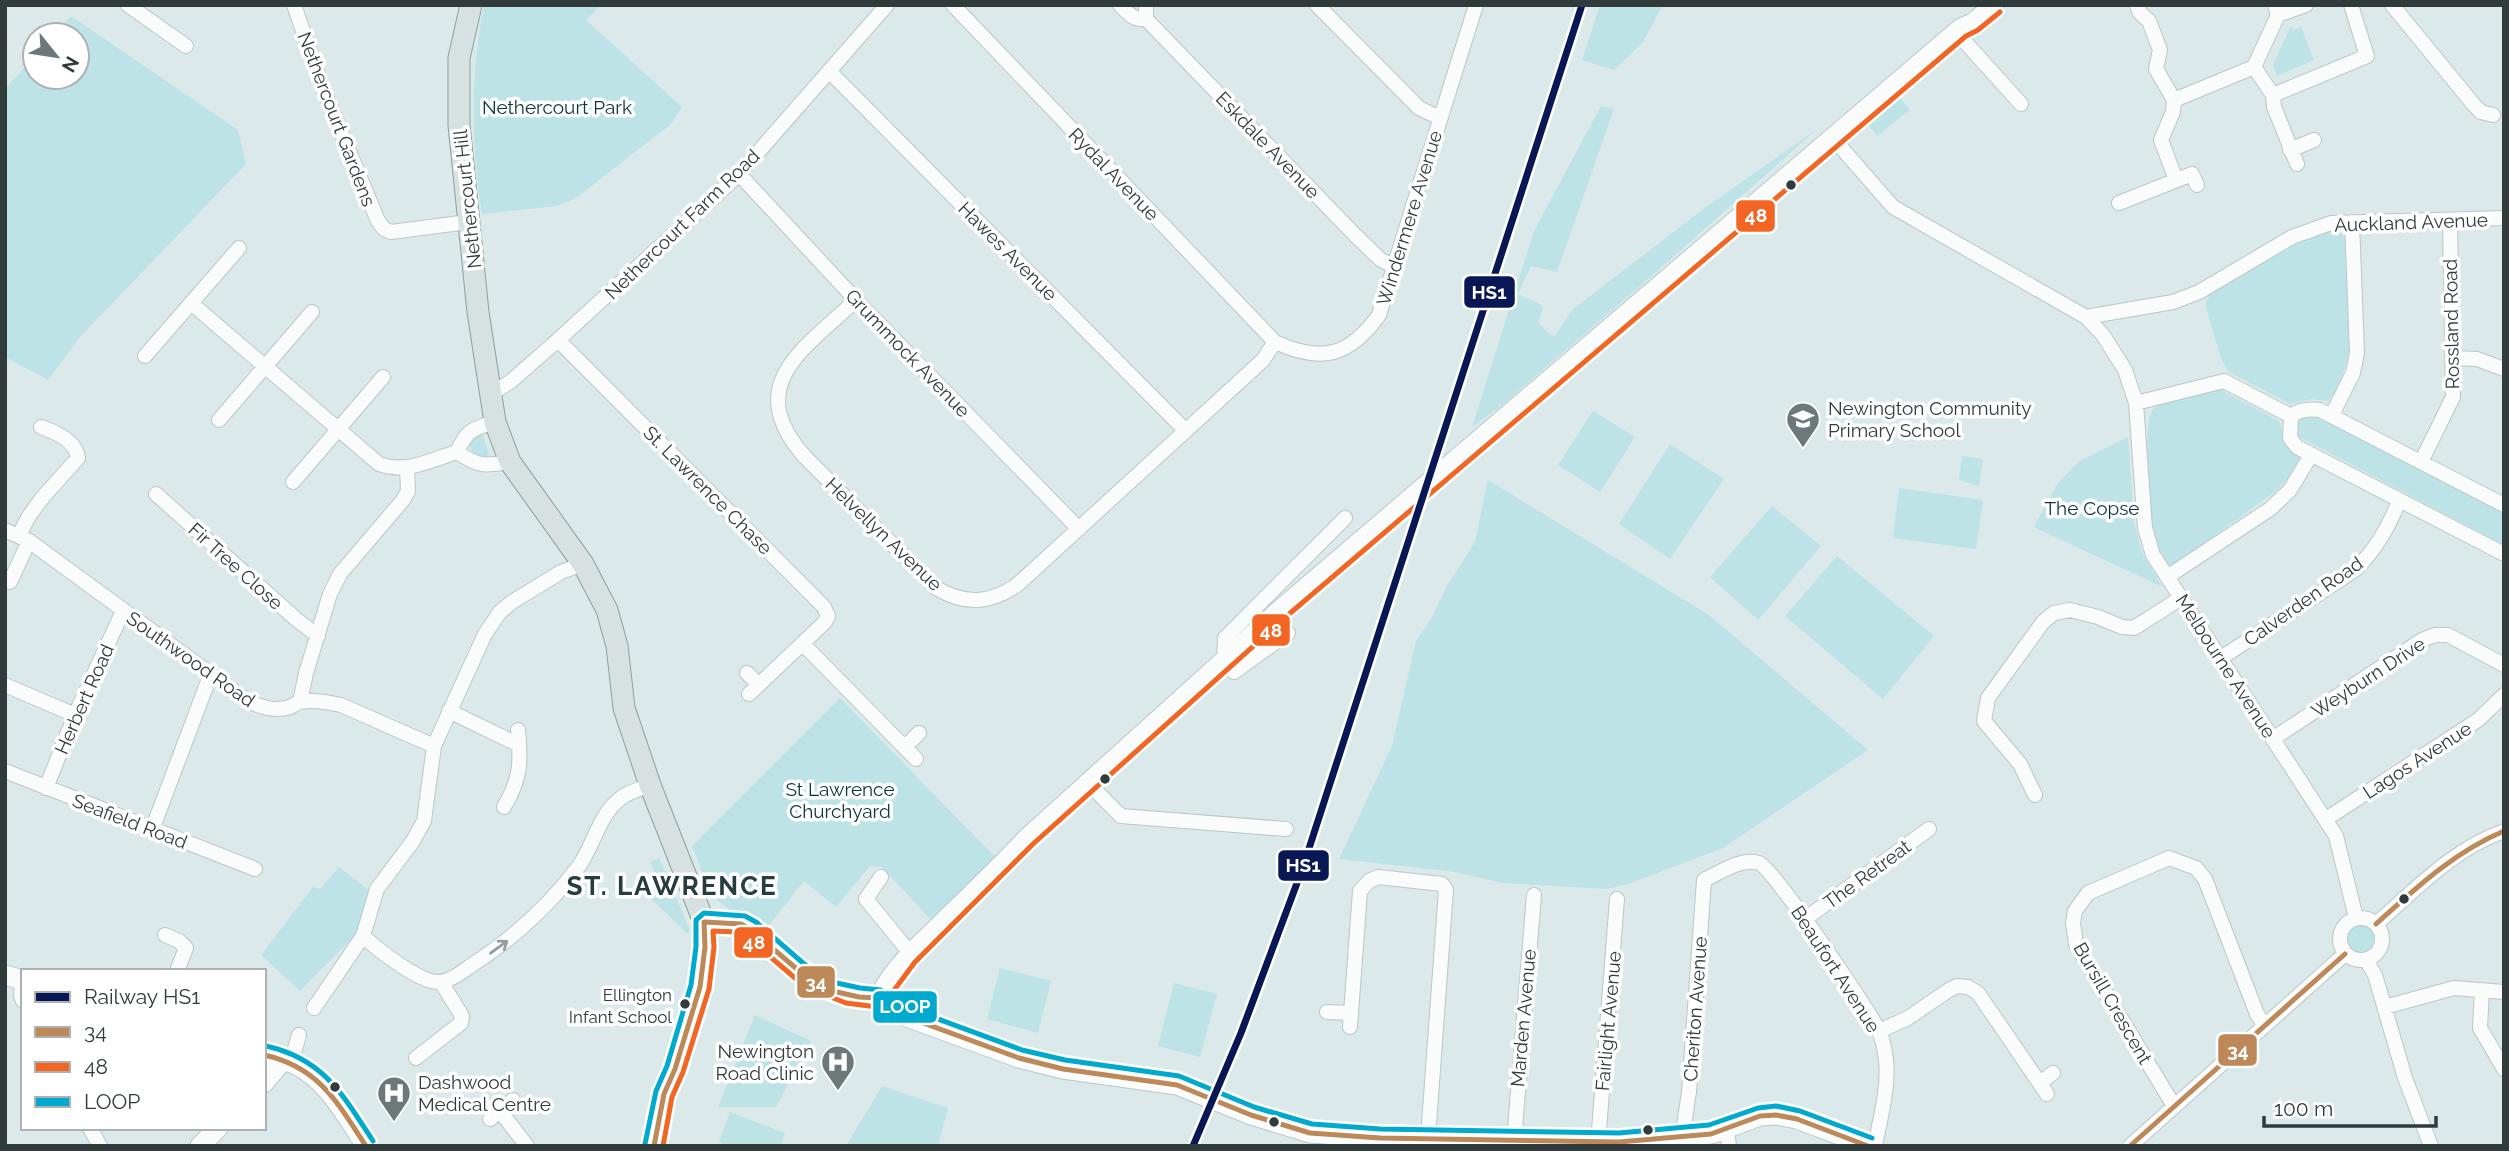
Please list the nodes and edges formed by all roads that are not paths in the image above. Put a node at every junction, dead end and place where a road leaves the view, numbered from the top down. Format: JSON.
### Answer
{"nodes":[{"id":1,"x":128,"y":5,"type":"edge"},
{"id":2,"x":294,"y":5,"type":"edge"},
{"id":3,"x":471,"y":5,"type":"edge"},
{"id":4,"x":887,"y":5,"type":"edge"},
{"id":5,"x":953,"y":5,"type":"edge"},
{"id":6,"x":1120,"y":5,"type":"edge"},
{"id":7,"x":1317,"y":5,"type":"edge"},
{"id":8,"x":1476,"y":5,"type":"edge"},
{"id":9,"x":1976,"y":5,"type":"edge"},
{"id":10,"x":1994,"y":5,"type":"edge"},
{"id":11,"x":2137,"y":5,"type":"edge"},
{"id":12,"x":2306,"y":5,"type":"edge"},
{"id":13,"x":2351,"y":5,"type":"edge"},
{"id":14,"x":2392,"y":5,"type":"edge"},
{"id":15,"x":2277,"y":10,"type":"edge"},
{"id":16,"x":1146,"y":12,"type":"edge"},
{"id":17,"x":1958,"y":30,"type":"junction"},
{"id":18,"x":185,"y":46,"type":"dead end"},
{"id":19,"x":2253,"y":67,"type":"junction"},
{"id":20,"x":829,"y":71,"type":"junction"},
{"id":21,"x":2273,"y":95,"type":"junction"},
{"id":22,"x":2174,"y":100,"type":"junction"},
{"id":23,"x":2021,"y":104,"type":"dead end"},
{"id":24,"x":2493,"y":115,"type":"dead end"},
{"id":25,"x":1440,"y":118,"type":"junction"},
{"id":26,"x":1832,"y":137,"type":"junction"},
{"id":27,"x":2314,"y":141,"type":"dead end"},
{"id":28,"x":2290,"y":150,"type":"junction"},
{"id":29,"x":2297,"y":164,"type":"dead end"},
{"id":30,"x":739,"y":174,"type":"junction"},
{"id":31,"x":2176,"y":180,"type":"junction"},
{"id":32,"x":2197,"y":185,"type":"dead end"},
{"id":33,"x":2119,"y":203,"type":"dead end"},
{"id":34,"x":2504,"y":218,"type":"edge"},
{"id":35,"x":2450,"y":221,"type":"junction"},
{"id":36,"x":468,"y":222,"type":"junction"},
{"id":37,"x":2352,"y":222,"type":"junction"},
{"id":38,"x":239,"y":248,"type":"dead end"},
{"id":39,"x":1394,"y":266,"type":"junction"},
{"id":40,"x":856,"y":300,"type":"junction"},
{"id":41,"x":191,"y":303,"type":"junction"},
{"id":42,"x":312,"y":312,"type":"dead end"},
{"id":43,"x":2086,"y":317,"type":"junction"},
{"id":44,"x":558,"y":340,"type":"junction"},
{"id":45,"x":1275,"y":342,"type":"junction"},
{"id":46,"x":145,"y":356,"type":"dead end"},
{"id":47,"x":2453,"y":358,"type":"junction"},
{"id":48,"x":265,"y":366,"type":"junction"},
{"id":49,"x":2504,"y":369,"type":"edge"},
{"id":50,"x":383,"y":377,"type":"dead end"},
{"id":51,"x":490,"y":394,"type":"junction"},
{"id":52,"x":2136,"y":403,"type":"junction"},
{"id":53,"x":2332,"y":415,"type":"junction"},
{"id":54,"x":2291,"y":416,"type":"junction"},
{"id":55,"x":219,"y":420,"type":"dead end"},
{"id":56,"x":495,"y":422,"type":"junction"},
{"id":57,"x":41,"y":427,"type":"dead end"},
{"id":58,"x":338,"y":429,"type":"junction"},
{"id":59,"x":1186,"y":431,"type":"junction"},
{"id":60,"x":457,"y":452,"type":"junction"},
{"id":61,"x":2311,"y":455,"type":"junction"},
{"id":62,"x":510,"y":462,"type":"junction"},
{"id":63,"x":2421,"y":462,"type":"junction"},
{"id":64,"x":408,"y":468,"type":"junction"},
{"id":65,"x":293,"y":482,"type":"dead end"},
{"id":66,"x":156,"y":494,"type":"dead end"},
{"id":67,"x":2399,"y":501,"type":"junction"},
{"id":68,"x":2504,"y":505,"type":"edge"},
{"id":69,"x":1345,"y":518,"type":"dead end"},
{"id":70,"x":1079,"y":529,"type":"junction"},
{"id":71,"x":18,"y":536,"type":"edge"},
{"id":72,"x":2504,"y":554,"type":"edge"},
{"id":73,"x":583,"y":564,"type":"junction"},
{"id":74,"x":2167,"y":577,"type":"junction"},
{"id":75,"x":10,"y":582,"type":"dead end"},
{"id":76,"x":2181,"y":598,"type":"junction"},
{"id":77,"x":123,"y":611,"type":"junction"},
{"id":78,"x":1288,"y":633,"type":"dead end"},
{"id":79,"x":318,"y":636,"type":"junction"},
{"id":80,"x":803,"y":644,"type":"junction"},
{"id":81,"x":2221,"y":658,"type":"junction"},
{"id":82,"x":1224,"y":661,"type":"junction"},
{"id":83,"x":2504,"y":665,"type":"edge"},
{"id":84,"x":747,"y":673,"type":"dead end"},
{"id":85,"x":211,"y":676,"type":"junction"},
{"id":86,"x":5,"y":685,"type":"edge"},
{"id":87,"x":2504,"y":695,"type":"edge"},
{"id":88,"x":300,"y":702,"type":"junction"},
{"id":89,"x":449,"y":711,"type":"junction"},
{"id":90,"x":75,"y":715,"type":"junction"},
{"id":91,"x":919,"y":733,"type":"dead end"},
{"id":92,"x":2274,"y":738,"type":"junction"},
{"id":93,"x":434,"y":746,"type":"junction"},
{"id":94,"x":905,"y":747,"type":"junction"},
{"id":95,"x":916,"y":758,"type":"dead end"},
{"id":96,"x":5,"y":771,"type":"edge"},
{"id":97,"x":1088,"y":783,"type":"junction"},
{"id":98,"x":650,"y":785,"type":"junction"},
{"id":99,"x":46,"y":788,"type":"junction"},
{"id":100,"x":2035,"y":795,"type":"dead end"},
{"id":101,"x":504,"y":807,"type":"dead end"},
{"id":102,"x":2326,"y":819,"type":"junction"},
{"id":103,"x":1286,"y":829,"type":"dead end"},
{"id":104,"x":1929,"y":829,"type":"dead end"},
{"id":105,"x":152,"y":830,"type":"junction"},
{"id":106,"x":2504,"y":831,"type":"edge"},
{"id":107,"x":255,"y":869,"type":"dead end"},
{"id":108,"x":881,"y":877,"type":"dead end"},
{"id":109,"x":1704,"y":880,"type":"joint"},
{"id":110,"x":1534,"y":895,"type":"dead end"},
{"id":111,"x":1617,"y":899,"type":"dead end"},
{"id":112,"x":2356,"y":918,"type":"junction"},
{"id":113,"x":1805,"y":919,"type":"junction"},
{"id":114,"x":704,"y":922,"type":"junction"},
{"id":115,"x":2376,"y":924,"type":"junction"},
{"id":116,"x":165,"y":935,"type":"dead end"},
{"id":117,"x":363,"y":936,"type":"junction"},
{"id":118,"x":910,"y":953,"type":"junction"},
{"id":119,"x":2345,"y":954,"type":"junction"},
{"id":120,"x":2366,"y":960,"type":"junction"},
{"id":121,"x":178,"y":969,"type":"edge"},
{"id":122,"x":17,"y":978,"type":"edge"},
{"id":123,"x":441,"y":982,"type":"junction"},
{"id":124,"x":2482,"y":990,"type":"junction"},
{"id":125,"x":2504,"y":992,"type":"edge"},
{"id":126,"x":21,"y":996,"type":"edge"},
{"id":127,"x":878,"y":998,"type":"junction"},
{"id":128,"x":2385,"y":1006,"type":"junction"},
{"id":129,"x":314,"y":1008,"type":"dead end"},
{"id":130,"x":1327,"y":1012,"type":"dead end"},
{"id":131,"x":2264,"y":1025,"type":"junction"},
{"id":132,"x":1879,"y":1031,"type":"junction"},
{"id":133,"x":299,"y":1035,"type":"dead end"},
{"id":134,"x":415,"y":1058,"type":"dead end"},
{"id":135,"x":279,"y":1059,"type":"edge"},
{"id":136,"x":2504,"y":1069,"type":"edge"},
{"id":137,"x":2053,"y":1073,"type":"dead end"},
{"id":138,"x":266,"y":1080,"type":"edge"},
{"id":139,"x":513,"y":1100,"type":"dead end"},
{"id":140,"x":2174,"y":1106,"type":"junction"},
{"id":141,"x":91,"y":1130,"type":"edge"},
{"id":142,"x":216,"y":1130,"type":"edge"},
{"id":143,"x":1428,"y":1138,"type":"junction"},
{"id":144,"x":1682,"y":1138,"type":"junction"},
{"id":145,"x":1728,"y":1138,"type":"edge"},
{"id":146,"x":1514,"y":1141,"type":"junction"},
{"id":147,"x":1598,"y":1143,"type":"junction"},
{"id":148,"x":100,"y":1146,"type":"edge"},
{"id":149,"x":200,"y":1146,"type":"edge"},
{"id":150,"x":366,"y":1146,"type":"edge"},
{"id":151,"x":527,"y":1146,"type":"edge"},
{"id":152,"x":654,"y":1146,"type":"edge"},
{"id":153,"x":1868,"y":1146,"type":"edge"},
{"id":154,"x":1875,"y":1146,"type":"edge"},
{"id":155,"x":2130,"y":1146,"type":"edge"},
{"id":156,"x":2431,"y":1146,"type":"edge"}],
"edges":[{"from":1,"to":18,"type":"street"},
{"from":2,"to":36,"type":"street","name":"Nethercourt Gardens"},
{"from":3,"to":36,"type":"main road","name":"Nethercourt Hill"},
{"from":4,"to":20,"type":"street","name":"Nethercourt Farm Road"},
{"from":5,"to":45,"type":"street","name":"Rydal Avenue"},
{"from":6,"to":16,"type":"street","name":"Eskdale Avenue"},
{"from":7,"to":25,"type":"street"},
{"from":8,"to":25,"type":"street","name":"Windermere Avenue"},
{"from":9,"to":17,"type":"main road"},
{"from":10,"to":17,"type":"main road"},
{"from":11,"to":22,"type":"street"},
{"from":12,"to":15,"type":"street"},
{"from":13,"to":21,"type":"street"},
{"from":14,"to":24,"type":"street"},
{"from":15,"to":19,"type":"street"},
{"from":16,"to":39,"type":"street","name":"Eskdale Avenue"},
{"from":17,"to":23,"type":"street"},
{"from":17,"to":26,"type":"main road"},
{"from":19,"to":21,"type":"street"},
{"from":19,"to":22,"type":"street"},
{"from":20,"to":30,"type":"street","name":"Nethercourt Farm Road"},
{"from":20,"to":59,"type":"street","name":"Hawes Avenue"},
{"from":21,"to":28,"type":"street"},
{"from":22,"to":31,"type":"street"},
{"from":25,"to":39,"type":"street","name":"Windermere Avenue"},
{"from":26,"to":43,"type":"street","name":"Melbourne Avenue"},
{"from":26,"to":82,"type":"main road"},
{"from":27,"to":28,"type":"street"},
{"from":28,"to":29,"type":"street"},
{"from":30,"to":40,"type":"street","name":"Grummock Avenue"},
{"from":30,"to":44,"type":"street","name":"Nethercourt Farm Road"},
{"from":31,"to":32,"type":"street"},
{"from":31,"to":33,"type":"street"},
{"from":34,"to":35,"type":"street","name":"Auckland Avenue"},
{"from":35,"to":37,"type":"street","name":"Auckland Avenue"},
{"from":35,"to":47,"type":"street","name":"Rossland Road"},
{"from":36,"to":51,"type":"main road","name":"Nethercourt Hill"},
{"from":37,"to":43,"type":"street","name":"Auckland Avenue"},
{"from":37,"to":53,"type":"street"},
{"from":38,"to":41,"type":"street"},
{"from":39,"to":45,"type":"street","name":"Windermere Avenue"},
{"from":40,"to":70,"type":"street","name":"Grummock Avenue"},
{"from":40,"to":70,"type":"street","name":"Helvellyn Avenue"},
{"from":41,"to":46,"type":"street"},
{"from":41,"to":48,"type":"street"},
{"from":42,"to":48,"type":"street"},
{"from":43,"to":52,"type":"street","name":"Melbourne Avenue"},
{"from":44,"to":51,"type":"street","name":"Nethercourt Farm Road"},
{"from":44,"to":80,"type":"street","name":"St. Lawrence Chase"},
{"from":45,"to":59,"type":"street","name":"Helvellyn Avenue"},
{"from":47,"to":49,"type":"street"},
{"from":47,"to":63,"type":"street","name":"Rossland Road"},
{"from":48,"to":55,"type":"street"},
{"from":48,"to":58,"type":"street"},
{"from":50,"to":58,"type":"street"},
{"from":51,"to":56,"type":"main road","name":"Nethercourt Hill"},
{"from":52,"to":54,"type":"street"},
{"from":52,"to":74,"type":"street","name":"Melbourne Avenue"},
{"from":53,"to":54,"type":"street"},
{"from":53,"to":63,"type":"street"},
{"from":54,"to":61,"type":"street"},
{"from":56,"to":60,"type":"street"},
{"from":56,"to":62,"type":"main road","name":"Nethercourt Hill"},
{"from":57,"to":71,"type":"street"},
{"from":58,"to":64,"type":"street"},
{"from":58,"to":65,"type":"street"},
{"from":59,"to":70,"type":"street","name":"Helvellyn Avenue"},
{"from":60,"to":62,"type":"street"},
{"from":60,"to":64,"type":"street"},
{"from":61,"to":67,"type":"street"},
{"from":61,"to":74,"type":"street"},
{"from":62,"to":73,"type":"main road","name":"Nethercourt Hill"},
{"from":63,"to":68,"type":"street"},
{"from":64,"to":79,"type":"street"},
{"from":66,"to":79,"type":"street","name":"Fir Tree Close"},
{"from":67,"to":72,"type":"street"},
{"from":67,"to":81,"type":"street","name":"Calverden Road"},
{"from":69,"to":82,"type":"street"},
{"from":71,"to":75,"type":"street"},
{"from":71,"to":77,"type":"street","name":"Southwood Road"},
{"from":73,"to":89,"type":"street"},
{"from":73,"to":98,"type":"main road","name":"Nethercourt Hill"},
{"from":74,"to":76,"type":"street","name":"Melbourne Avenue"},
{"from":76,"to":81,"type":"street","name":"Melbourne Avenue"},
{"from":76,"to":100,"type":"street"},
{"from":77,"to":85,"type":"street","name":"Southwood Road"},
{"from":77,"to":90,"type":"street","name":"Herbert Road"},
{"from":78,"to":82,"type":"street"},
{"from":79,"to":88,"type":"street"},
{"from":80,"to":84,"type":"street","name":"St. Lawrence Chase"},
{"from":80,"to":94,"type":"street"},
{"from":81,"to":92,"type":"street","name":"Melbourne Avenue"},
{"from":82,"to":97,"type":"main road"},
{"from":83,"to":92,"type":"street","name":"Weyburn Drive"},
{"from":85,"to":88,"type":"street","name":"Southwood Road"},
{"from":85,"to":105,"type":"street"},
{"from":86,"to":90,"type":"street"},
{"from":87,"to":102,"type":"street","name":"Lagos Avenue"},
{"from":88,"to":93,"type":"street","name":"Southwood Road"},
{"from":89,"to":93,"type":"street"},
{"from":89,"to":101,"type":"street"},
{"from":90,"to":99,"type":"street","name":"Herbert Road"},
{"from":91,"to":94,"type":"street"},
{"from":92,"to":102,"type":"street","name":"Melbourne Avenue"},
{"from":93,"to":117,"type":"street"},
{"from":94,"to":95,"type":"street"},
{"from":96,"to":99,"type":"street","name":"Seafield Road"},
{"from":97,"to":103,"type":"street"},
{"from":97,"to":118,"type":"main road"},
{"from":98,"to":114,"type":"main road","name":"Nethercourt Hill"},
{"from":123,"to":98,"type":"street","one_way":true},
{"from":99,"to":105,"type":"street","name":"Seafield Road"},
{"from":102,"to":112,"type":"street","name":"Melbourne Avenue"},
{"from":104,"to":113,"type":"street","name":"The Retreat"},
{"from":105,"to":107,"type":"street","name":"Seafield Road"},
{"from":106,"to":115,"type":"street"},
{"from":108,"to":118,"type":"street"},
{"from":109,"to":113,"type":"street","name":"Beaufort Avenue"},
{"from":109,"to":144,"type":"street","name":"Cheriton Avenue"},
{"from":110,"to":146,"type":"street","name":"Marden Avenue"},
{"from":111,"to":147,"type":"street","name":"Fairlight Avenue"},
{"from":112,"to":115,"type":"street"},
{"from":112,"to":119,"type":"street"},
{"from":113,"to":132,"type":"street","name":"Beaufort Avenue"},
{"from":114,"to":127,"type":"main road"},
{"from":114,"to":152,"type":"main road"},
{"from":115,"to":120,"type":"street"},
{"from":116,"to":121,"type":"street"},
{"from":117,"to":123,"type":"street"},
{"from":117,"to":129,"type":"street"},
{"from":118,"to":127,"type":"main road"},
{"from":119,"to":120,"type":"street"},
{"from":119,"to":131,"type":"street"},
{"from":120,"to":128,"type":"street"},
{"from":122,"to":126,"type":"street"},
{"from":123,"to":134,"type":"street"},
{"from":124,"to":125,"type":"street"},
{"from":124,"to":128,"type":"street"},
{"from":124,"to":136,"type":"street"},
{"from":127,"to":143,"type":"main road"},
{"from":128,"to":156,"type":"street"},
{"from":130,"to":143,"type":"street"},
{"from":131,"to":140,"type":"street"},
{"from":131,"to":140,"type":"street","name":"Bursill Crescent"},
{"from":132,"to":137,"type":"street"},
{"from":132,"to":154,"type":"street","name":"Beaufort Avenue"},
{"from":133,"to":135,"type":"street"},
{"from":135,"to":138,"type":"main road"},
{"from":135,"to":150,"type":"main road"},
{"from":139,"to":151,"type":"street"},
{"from":140,"to":155,"type":"street"},
{"from":141,"to":148,"type":"street"},
{"from":142,"to":149,"type":"main road"},
{"from":143,"to":146,"type":"main road"},
{"from":144,"to":145,"type":"main road"},
{"from":144,"to":147,"type":"main road"},
{"from":145,"to":153,"type":"main road"},
{"from":146,"to":147,"type":"main road"}]}
